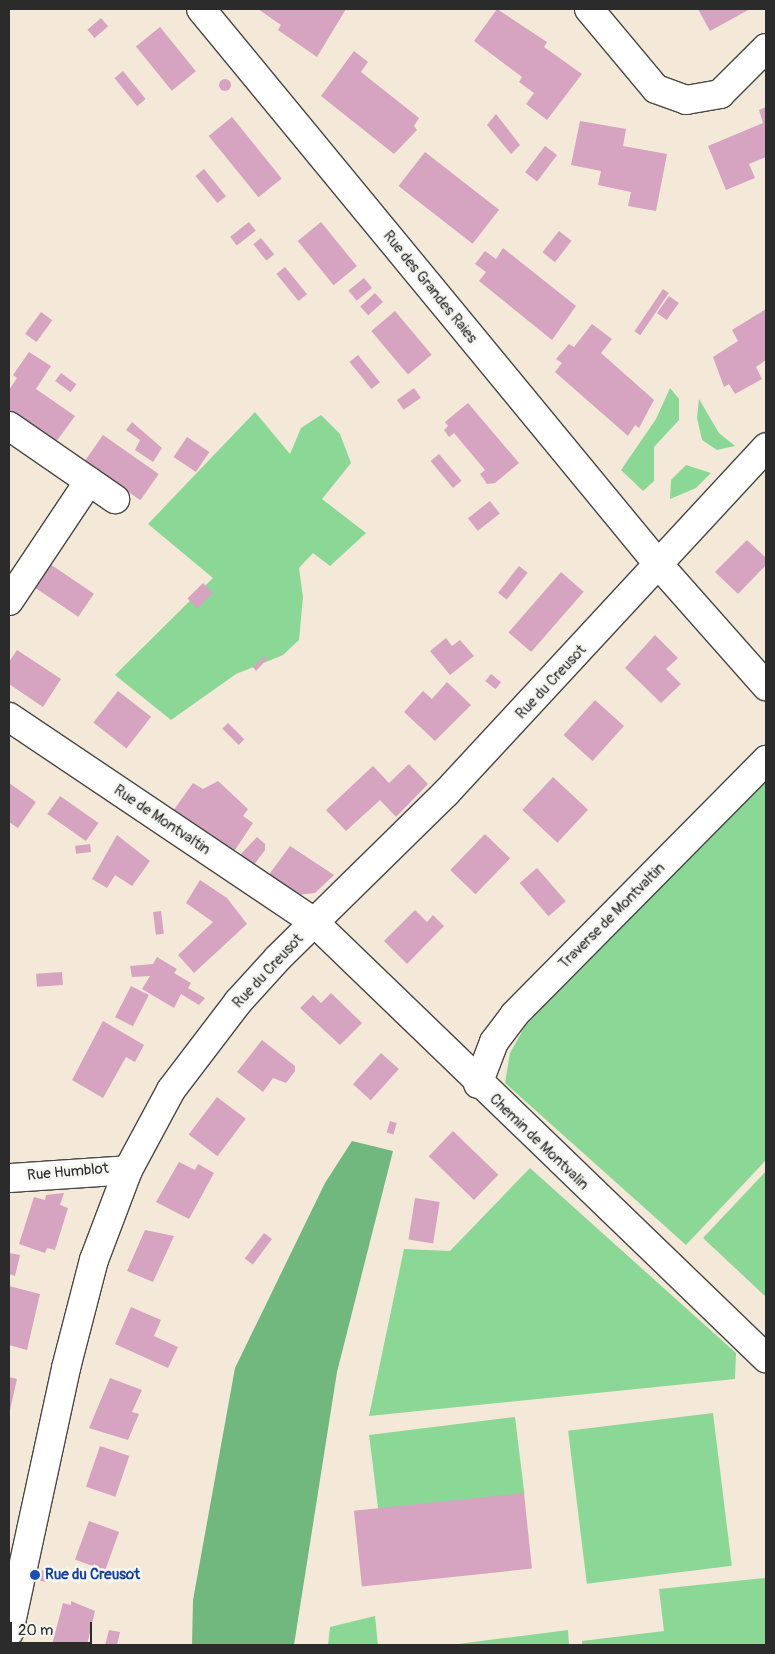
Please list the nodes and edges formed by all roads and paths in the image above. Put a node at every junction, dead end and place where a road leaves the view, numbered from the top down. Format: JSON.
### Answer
{"nodes":[{"id":1,"x":201,"y":9,"type":"edge"},
{"id":2,"x":590,"y":9,"type":"edge"},
{"id":3,"x":766,"y":48,"type":"edge"},
{"id":4,"x":9,"y":426,"type":"edge"},
{"id":5,"x":766,"y":447,"type":"edge"},
{"id":6,"x":88,"y":481,"type":"junction"},
{"id":7,"x":115,"y":499,"type":"dead end"},
{"id":8,"x":659,"y":565,"type":"junction"},
{"id":9,"x":9,"y":600,"type":"edge"},
{"id":10,"x":766,"y":686,"type":"edge"},
{"id":11,"x":9,"y":717,"type":"edge"},
{"id":12,"x":766,"y":760,"type":"edge"},
{"id":13,"x":315,"y":923,"type":"junction"},
{"id":14,"x":478,"y":1084,"type":"junction"},
{"id":15,"x":128,"y":1170,"type":"junction"},
{"id":16,"x":9,"y":1178,"type":"edge"},
{"id":17,"x":766,"y":1358,"type":"edge"},
{"id":18,"x":9,"y":1632,"type":"edge"}],
"edges":[{"from":1,"to":8,"type":"street","name":"Rue des Grandes Raies"},
{"from":2,"to":3,"type":"street"},
{"from":4,"to":6,"type":"street"},
{"from":5,"to":8,"type":"street","name":"Rue du Creusot"},
{"from":6,"to":7,"type":"street"},
{"from":6,"to":9,"type":"street"},
{"from":8,"to":10,"type":"street"},
{"from":8,"to":13,"type":"street","name":"Rue du Creusot"},
{"from":11,"to":13,"type":"street","name":"Rue de Montvaltin"},
{"from":12,"to":14,"type":"street","name":"Traverse de Montvaltin"},
{"from":13,"to":14,"type":"street","name":"Chemin de Montvalin"},
{"from":13,"to":15,"type":"street","name":"Rue du Creusot"},
{"from":14,"to":17,"type":"street","name":"Chemin de Montvalin"},
{"from":15,"to":16,"type":"street","name":"Rue Humblot"},
{"from":15,"to":18,"type":"street","name":"Rue du Creusot"}]}
